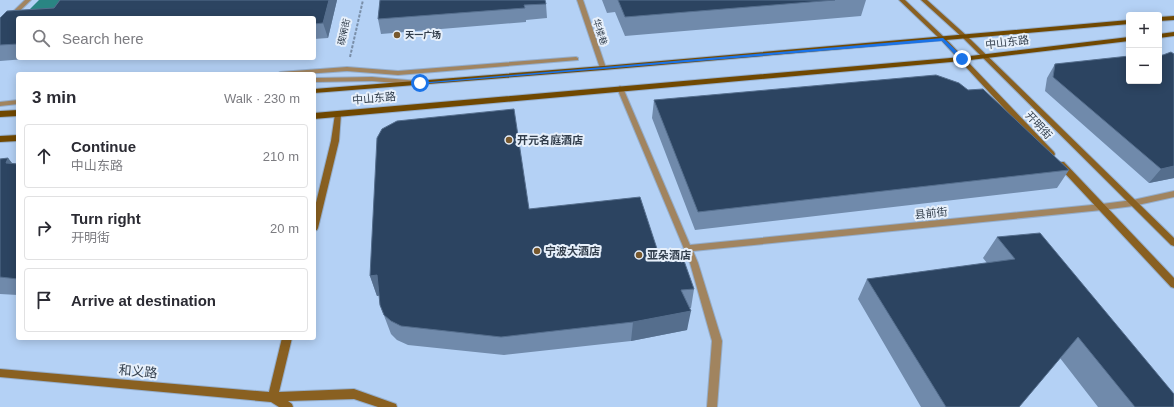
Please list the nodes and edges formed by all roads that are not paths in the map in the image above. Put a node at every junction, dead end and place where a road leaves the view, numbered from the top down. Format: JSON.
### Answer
{"nodes":[{"id":1,"x":28,"y":0,"type":"edge"},
{"id":2,"x":580,"y":0,"type":"edge"},
{"id":3,"x":902,"y":0,"type":"edge"},
{"id":4,"x":924,"y":0,"type":"edge"},
{"id":5,"x":1174,"y":18,"type":"edge"},
{"id":6,"x":1162,"y":19,"type":"edge"},
{"id":7,"x":1126,"y":22,"type":"edge"},
{"id":8,"x":0,"y":27,"type":"edge"},
{"id":9,"x":1174,"y":34,"type":"edge"},
{"id":10,"x":1162,"y":36,"type":"edge"},
{"id":11,"x":965,"y":37,"type":"junction"},
{"id":12,"x":943,"y":39,"type":"junction"},
{"id":13,"x":1126,"y":40,"type":"edge"},
{"id":14,"x":984,"y":56,"type":"junction"},
{"id":15,"x":576,"y":59,"type":"dead end"},
{"id":16,"x":962,"y":59,"type":"junction"},
{"id":17,"x":603,"y":68,"type":"junction"},
{"id":18,"x":307,"y":72,"type":"edge"},
{"id":19,"x":316,"y":80,"type":"edge"},
{"id":20,"x":420,"y":83,"type":"junction"},
{"id":21,"x":620,"y":88,"type":"junction"},
{"id":22,"x":316,"y":91,"type":"edge"},
{"id":23,"x":16,"y":102,"type":"edge"},
{"id":24,"x":0,"y":104,"type":"edge"},
{"id":25,"x":16,"y":113,"type":"edge"},
{"id":26,"x":0,"y":114,"type":"edge"},
{"id":27,"x":338,"y":114,"type":"junction"},
{"id":28,"x":316,"y":116,"type":"edge"},
{"id":29,"x":16,"y":138,"type":"edge"},
{"id":30,"x":0,"y":139,"type":"edge"},
{"id":31,"x":1174,"y":194,"type":"edge"},
{"id":32,"x":1133,"y":203,"type":"junction"},
{"id":33,"x":1102,"y":207,"type":"junction"},
{"id":34,"x":316,"y":220,"type":"edge"},
{"id":35,"x":1174,"y":243,"type":"edge"},
{"id":36,"x":688,"y":248,"type":"junction"},
{"id":37,"x":1174,"y":284,"type":"edge"},
{"id":38,"x":287,"y":340,"type":"edge"},
{"id":39,"x":0,"y":372,"type":"edge"},
{"id":40,"x":273,"y":397,"type":"junction"},
{"id":41,"x":288,"y":407,"type":"edge"},
{"id":42,"x":392,"y":407,"type":"edge"},
{"id":43,"x":712,"y":407,"type":"edge"}],
"edges":[{"from":1,"to":8,"type":"street"},
{"from":2,"to":17,"type":"street","name":"华楼巷"},
{"from":3,"to":12,"type":"street","name":"开明街"},
{"from":4,"to":11,"type":"street","name":"开明街"},
{"from":5,"to":6,"type":"main road"},
{"from":7,"to":11,"type":"main road","name":"中山东路"},
{"from":9,"to":10,"type":"main road"},
{"from":11,"to":12,"type":"main road","name":"中山东路"},
{"from":11,"to":14,"type":"street","name":"开明街"},
{"from":12,"to":16,"type":"street","name":"开明街"},
{"from":12,"to":17,"type":"main road","name":"中山东路"},
{"from":13,"to":14,"type":"main road","name":"中山东路"},
{"from":14,"to":16,"type":"main road","name":"中山东路"},
{"from":14,"to":32,"type":"street","name":"开明街"},
{"from":15,"to":18,"type":"street","name":"中山东路"},
{"from":16,"to":21,"type":"main road","name":"中山东路"},
{"from":16,"to":33,"type":"street","name":"开明街"},
{"from":17,"to":20,"type":"main road","name":"中山东路"},
{"from":19,"to":20,"type":"street"},
{"from":20,"to":22,"type":"main road","name":"中山东路"},
{"from":21,"to":27,"type":"main road","name":"中山东路"},
{"from":21,"to":36,"type":"street"},
{"from":23,"to":24,"type":"street"},
{"from":25,"to":26,"type":"main road"},
{"from":27,"to":28,"type":"main road","name":"中山东路"},
{"from":27,"to":34,"type":"street"},
{"from":29,"to":30,"type":"main road"},
{"from":31,"to":32,"type":"street","name":"县前街"},
{"from":32,"to":33,"type":"street","name":"县前街"},
{"from":32,"to":35,"type":"street","name":"开明街"},
{"from":33,"to":36,"type":"street","name":"县前街"},
{"from":33,"to":37,"type":"street","name":"开明街"},
{"from":36,"to":43,"type":"street"},
{"from":38,"to":40,"type":"street"},
{"from":39,"to":40,"type":"street","name":"和义路"},
{"from":40,"to":41,"type":"street","name":"和义路"},
{"from":40,"to":42,"type":"street","name":"和义路"}]}
